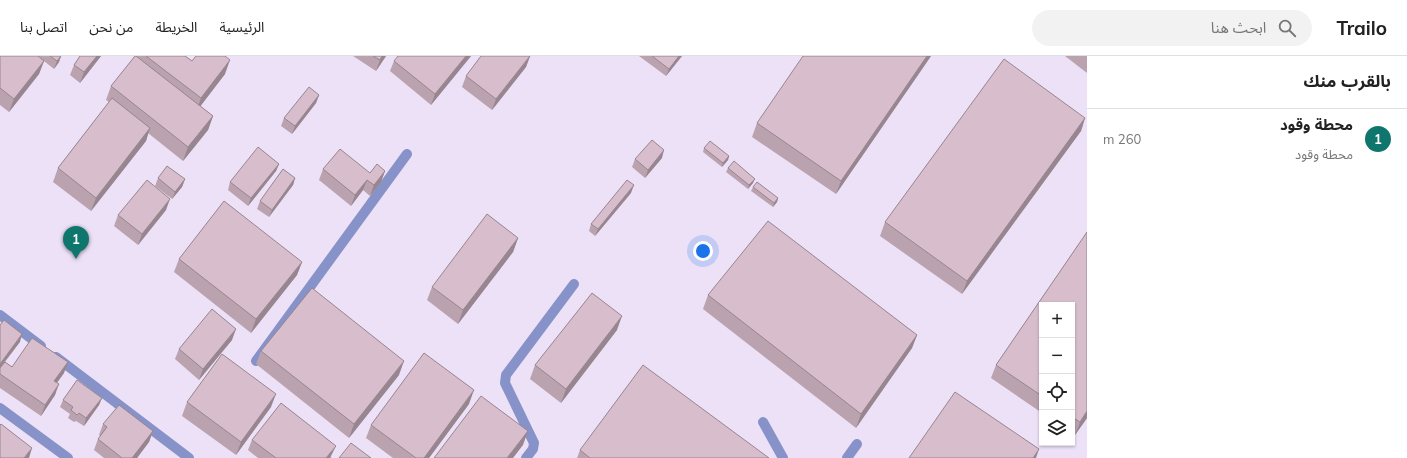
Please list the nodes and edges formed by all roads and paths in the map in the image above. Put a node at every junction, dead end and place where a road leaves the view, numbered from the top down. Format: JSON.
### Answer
{"nodes":[{"id":1,"x":408,"y":154,"type":"dead end"},
{"id":2,"x":574,"y":284,"type":"dead end"},
{"id":3,"x":0,"y":315,"type":"edge"},
{"id":4,"x":256,"y":360,"type":"dead end"},
{"id":5,"x":0,"y":408,"type":"edge"},
{"id":6,"x":763,"y":422,"type":"dead end"},
{"id":7,"x":857,"y":444,"type":"dead end"},
{"id":8,"x":68,"y":458,"type":"edge"},
{"id":9,"x":189,"y":458,"type":"edge"},
{"id":10,"x":526,"y":458,"type":"edge"},
{"id":11,"x":783,"y":458,"type":"edge"},
{"id":12,"x":847,"y":458,"type":"edge"}],
"edges":[{"from":1,"to":4,"type":"street"},
{"from":2,"to":10,"type":"street"},
{"from":3,"to":9,"type":"street"},
{"from":5,"to":8,"type":"street"},
{"from":6,"to":11,"type":"street"},
{"from":7,"to":12,"type":"street"}]}
